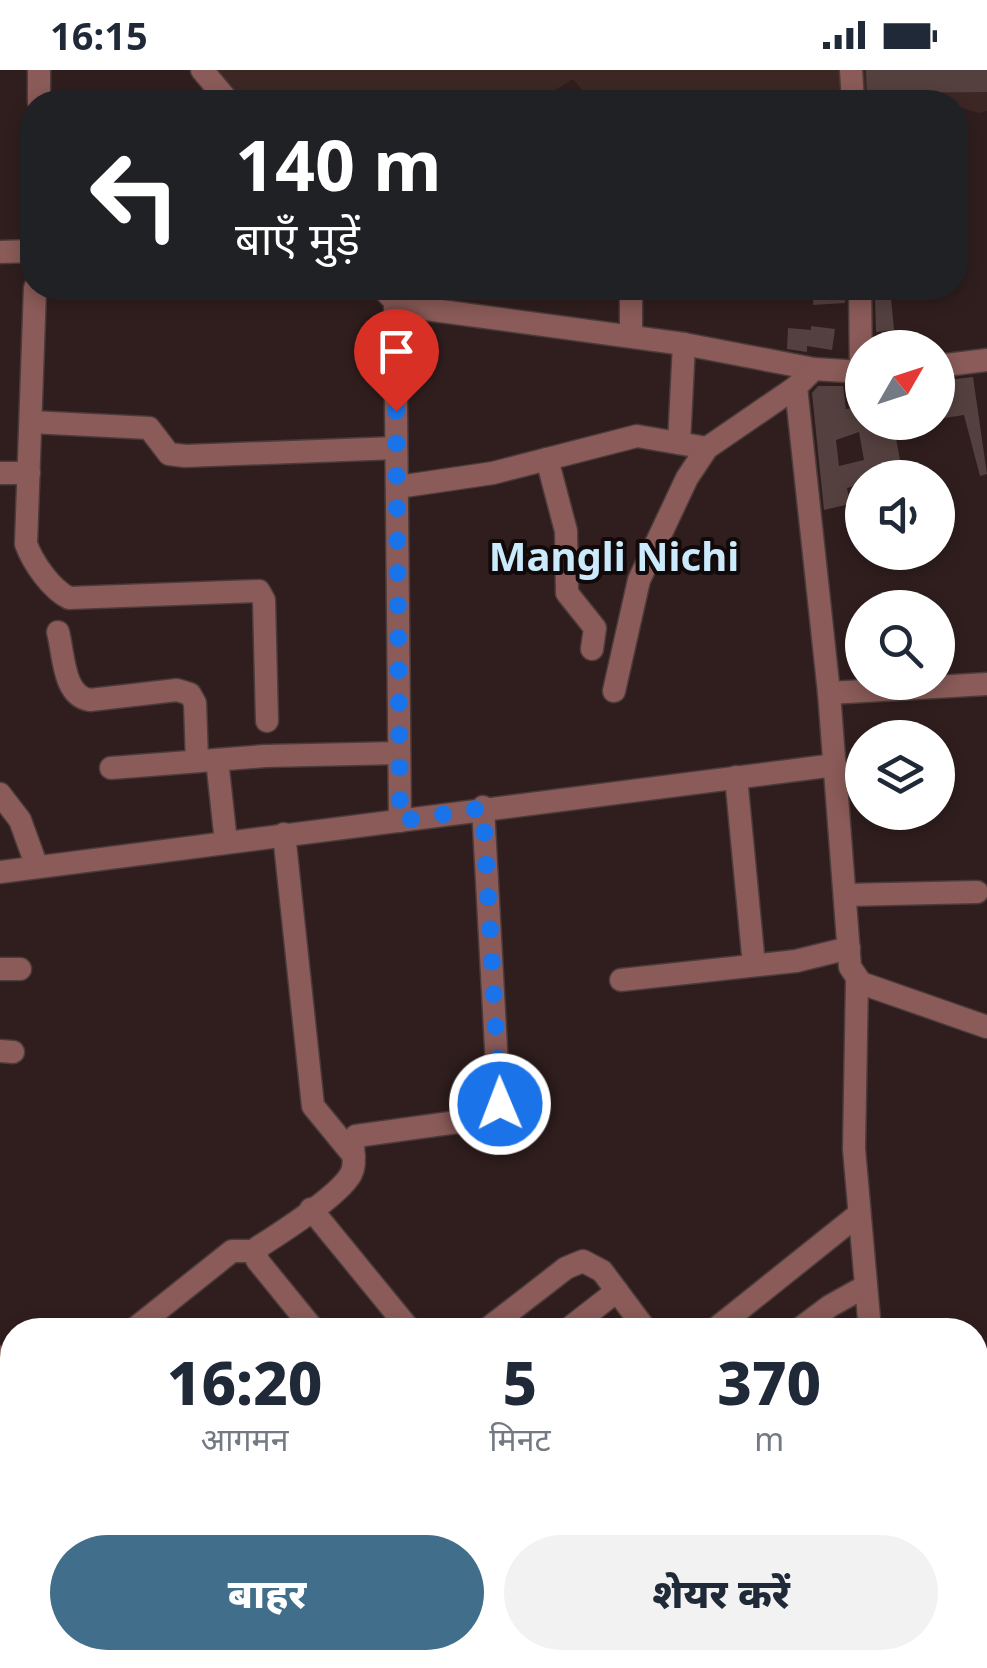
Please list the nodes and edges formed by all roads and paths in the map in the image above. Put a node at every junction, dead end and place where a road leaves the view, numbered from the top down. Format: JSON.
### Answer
{"nodes":[{"id":1,"x":202,"y":70,"type":"edge"},
{"id":2,"x":219,"y":90,"type":"edge"},
{"id":3,"x":34,"y":300,"type":"edge"},
{"id":4,"x":388,"y":300,"type":"edge"},
{"id":5,"x":401,"y":300,"type":"edge"},
{"id":6,"x":631,"y":300,"type":"edge"},
{"id":7,"x":860,"y":300,"type":"edge"},
{"id":8,"x":861,"y":330,"type":"edge"},
{"id":9,"x":630,"y":336,"type":"junction"},
{"id":10,"x":684,"y":344,"type":"junction"},
{"id":11,"x":987,"y":360,"type":"edge"},
{"id":12,"x":955,"y":364,"type":"edge"},
{"id":13,"x":814,"y":369,"type":"junction"},
{"id":14,"x":845,"y":371,"type":"edge"},
{"id":15,"x":796,"y":387,"type":"junction"},
{"id":16,"x":31,"y":422,"type":"junction"},
{"id":17,"x":679,"y":442,"type":"junction"},
{"id":18,"x":396,"y":448,"type":"junction"},
{"id":19,"x":707,"y":448,"type":"junction"},
{"id":20,"x":547,"y":459,"type":"junction"},
{"id":21,"x":0,"y":473,"type":"edge"},
{"id":22,"x":28,"y":473,"type":"junction"},
{"id":23,"x":398,"y":486,"type":"junction"},
{"id":24,"x":58,"y":632,"type":"dead end"},
{"id":25,"x":592,"y":650,"type":"dead end"},
{"id":26,"x":987,"y":684,"type":"edge"},
{"id":27,"x":614,"y":691,"type":"dead end"},
{"id":28,"x":829,"y":693,"type":"junction"},
{"id":29,"x":267,"y":721,"type":"dead end"},
{"id":30,"x":399,"y":753,"type":"junction"},
{"id":31,"x":207,"y":760,"type":"junction"},
{"id":32,"x":834,"y":765,"type":"junction"},
{"id":33,"x":111,"y":768,"type":"dead end"},
{"id":34,"x":736,"y":777,"type":"junction"},
{"id":35,"x":0,"y":794,"type":"edge"},
{"id":36,"x":838,"y":805,"type":"junction"},
{"id":37,"x":845,"y":805,"type":"edge"},
{"id":38,"x":483,"y":808,"type":"junction"},
{"id":39,"x":400,"y":821,"type":"junction"},
{"id":40,"x":284,"y":834,"type":"junction"},
{"id":41,"x":226,"y":842,"type":"junction"},
{"id":42,"x":37,"y":868,"type":"junction"},
{"id":43,"x":0,"y":872,"type":"edge"},
{"id":44,"x":977,"y":892,"type":"dead end"},
{"id":45,"x":845,"y":895,"type":"junction"},
{"id":46,"x":849,"y":948,"type":"junction"},
{"id":47,"x":754,"y":966,"type":"junction"},
{"id":48,"x":621,"y":980,"type":"dead end"},
{"id":49,"x":857,"y":980,"type":"junction"},
{"id":50,"x":987,"y":1026,"type":"edge"},
{"id":51,"x":354,"y":1156,"type":"junction"},
{"id":52,"x":311,"y":1209,"type":"junction"},
{"id":53,"x":859,"y":1214,"type":"junction"},
{"id":54,"x":255,"y":1251,"type":"junction"},
{"id":55,"x":866,"y":1286,"type":"junction"},
{"id":56,"x":617,"y":1291,"type":"junction"},
{"id":57,"x":147,"y":1318,"type":"edge"},
{"id":58,"x":304,"y":1318,"type":"edge"},
{"id":59,"x":400,"y":1318,"type":"edge"},
{"id":60,"x":502,"y":1318,"type":"edge"},
{"id":61,"x":582,"y":1318,"type":"edge"},
{"id":62,"x":637,"y":1318,"type":"edge"},
{"id":63,"x":729,"y":1318,"type":"edge"},
{"id":64,"x":814,"y":1318,"type":"edge"},
{"id":65,"x":869,"y":1318,"type":"edge"}],
"edges":[{"from":1,"to":2,"type":"street"},
{"from":3,"to":16,"type":"street"},
{"from":4,"to":18,"type":"street"},
{"from":5,"to":9,"type":"street"},
{"from":6,"to":9,"type":"street"},
{"from":7,"to":8,"type":"street"},
{"from":9,"to":10,"type":"street"},
{"from":10,"to":13,"type":"street"},
{"from":10,"to":17,"type":"street"},
{"from":11,"to":12,"type":"street"},
{"from":13,"to":14,"type":"street"},
{"from":13,"to":15,"type":"street"},
{"from":15,"to":19,"type":"street"},
{"from":15,"to":28,"type":"street"},
{"from":16,"to":18,"type":"street"},
{"from":16,"to":22,"type":"street"},
{"from":17,"to":19,"type":"street"},
{"from":17,"to":20,"type":"street"},
{"from":18,"to":23,"type":"street"},
{"from":19,"to":27,"type":"street"},
{"from":20,"to":23,"type":"street"},
{"from":20,"to":25,"type":"street"},
{"from":21,"to":22,"type":"street"},
{"from":22,"to":29,"type":"street"},
{"from":23,"to":30,"type":"street"},
{"from":24,"to":31,"type":"street"},
{"from":26,"to":28,"type":"street"},
{"from":28,"to":32,"type":"street"},
{"from":30,"to":31,"type":"street"},
{"from":30,"to":39,"type":"street"},
{"from":31,"to":33,"type":"street"},
{"from":31,"to":41,"type":"street"},
{"from":32,"to":34,"type":"street"},
{"from":32,"to":36,"type":"street"},
{"from":34,"to":38,"type":"street"},
{"from":34,"to":47,"type":"street"},
{"from":35,"to":42,"type":"street"},
{"from":36,"to":37,"type":"street"},
{"from":36,"to":45,"type":"street"},
{"from":38,"to":39,"type":"street"},
{"from":38,"to":51,"type":"street"},
{"from":39,"to":40,"type":"street"},
{"from":40,"to":41,"type":"street"},
{"from":40,"to":51,"type":"street"},
{"from":41,"to":42,"type":"street"},
{"from":42,"to":43,"type":"street"},
{"from":44,"to":45,"type":"street"},
{"from":45,"to":46,"type":"street"},
{"from":46,"to":47,"type":"street"},
{"from":46,"to":49,"type":"street"},
{"from":47,"to":48,"type":"street"},
{"from":49,"to":50,"type":"street"},
{"from":49,"to":53,"type":"street"},
{"from":51,"to":52,"type":"street"},
{"from":52,"to":54,"type":"street"},
{"from":52,"to":59,"type":"street"},
{"from":53,"to":55,"type":"street"},
{"from":53,"to":63,"type":"street"},
{"from":54,"to":57,"type":"street"},
{"from":54,"to":58,"type":"street"},
{"from":55,"to":64,"type":"street"},
{"from":55,"to":65,"type":"street"},
{"from":56,"to":60,"type":"street"},
{"from":56,"to":61,"type":"street"},
{"from":56,"to":62,"type":"street"}]}
